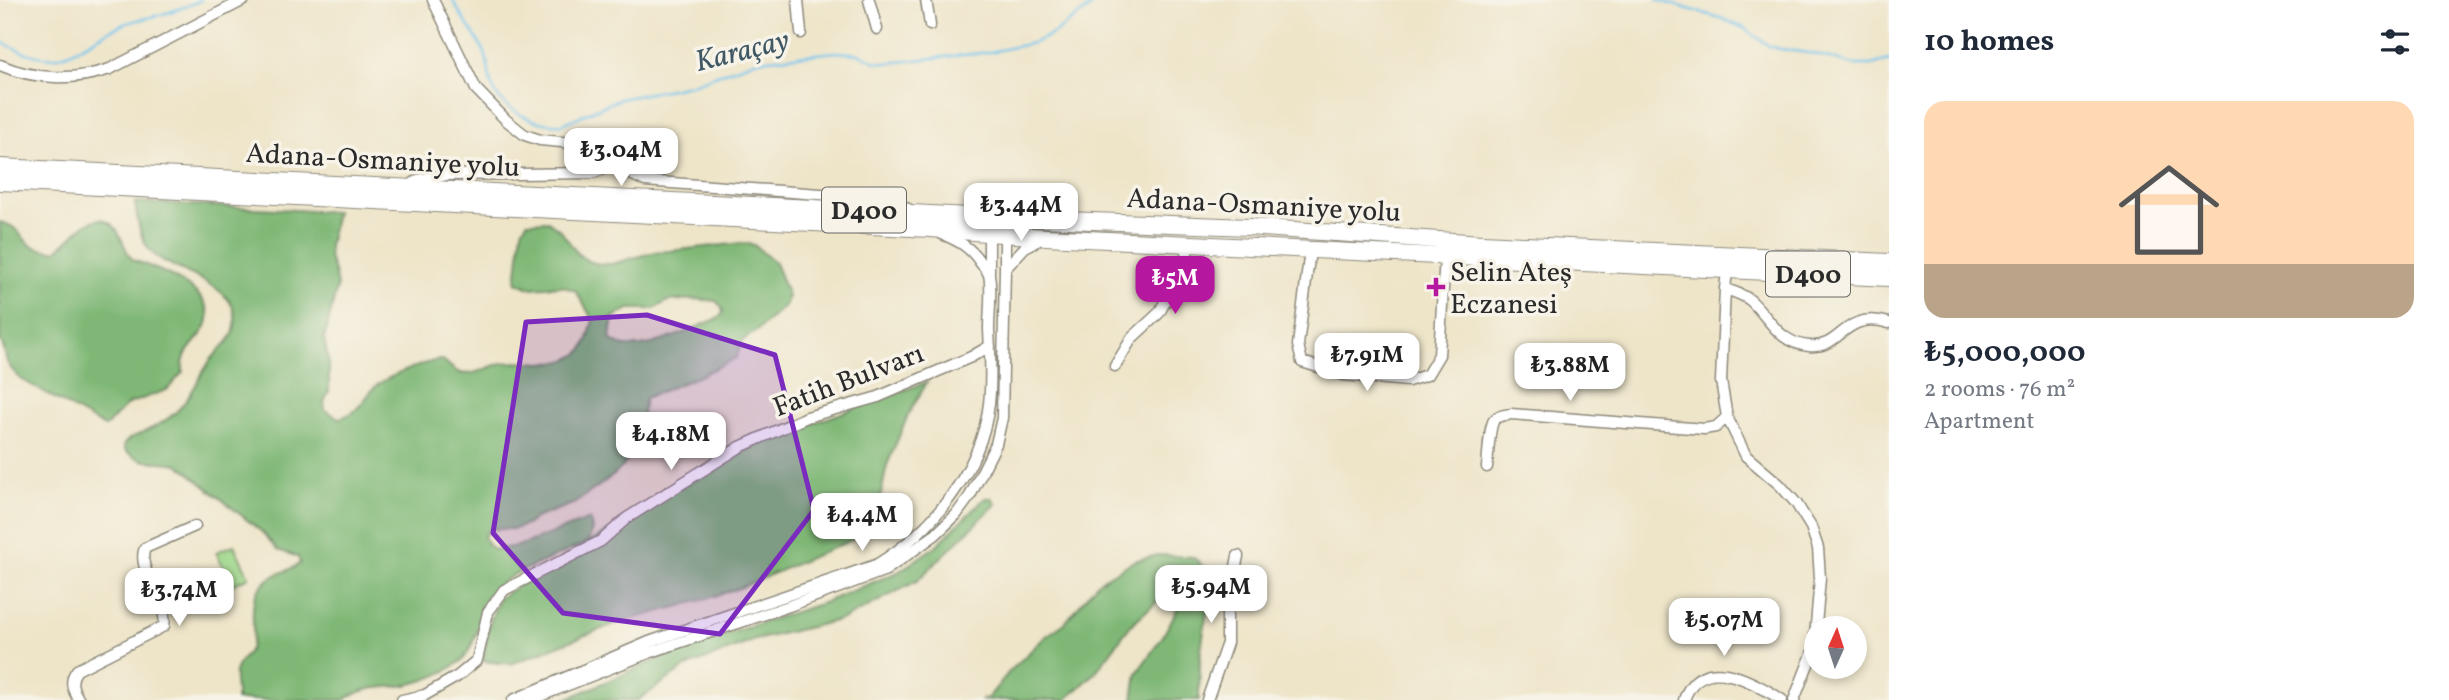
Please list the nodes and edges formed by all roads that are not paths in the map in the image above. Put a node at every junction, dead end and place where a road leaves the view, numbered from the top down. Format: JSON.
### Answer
{"nodes":[{"id":1,"x":244,"y":0,"type":"edge"},
{"id":2,"x":433,"y":0,"type":"edge"},
{"id":3,"x":798,"y":0,"type":"edge"},
{"id":4,"x":869,"y":0,"type":"edge"},
{"id":5,"x":926,"y":0,"type":"edge"},
{"id":6,"x":930,"y":25,"type":"dead end"},
{"id":7,"x":877,"y":29,"type":"dead end"},
{"id":8,"x":801,"y":33,"type":"dead end"},
{"id":9,"x":0,"y":65,"type":"edge"},
{"id":10,"x":611,"y":159,"type":"junction"},
{"id":11,"x":0,"y":167,"type":"edge"},
{"id":12,"x":0,"y":182,"type":"edge"},
{"id":13,"x":408,"y":187,"type":"junction"},
{"id":14,"x":915,"y":213,"type":"junction"},
{"id":15,"x":997,"y":217,"type":"junction"},
{"id":16,"x":930,"y":229,"type":"junction"},
{"id":17,"x":997,"y":234,"type":"junction"},
{"id":18,"x":1046,"y":237,"type":"junction"},
{"id":19,"x":1190,"y":244,"type":"junction"},
{"id":20,"x":1310,"y":250,"type":"junction"},
{"id":21,"x":1445,"y":256,"type":"junction"},
{"id":22,"x":1889,"y":262,"type":"edge"},
{"id":23,"x":1005,"y":269,"type":"junction"},
{"id":24,"x":1727,"y":271,"type":"junction"},
{"id":25,"x":989,"y":275,"type":"junction"},
{"id":26,"x":1889,"y":278,"type":"edge"},
{"id":27,"x":1725,"y":289,"type":"junction"},
{"id":28,"x":1889,"y":323,"type":"edge"},
{"id":29,"x":990,"y":346,"type":"junction"},
{"id":30,"x":1115,"y":366,"type":"dead end"},
{"id":31,"x":1727,"y":417,"type":"junction"},
{"id":32,"x":1486,"y":467,"type":"dead end"},
{"id":33,"x":195,"y":526,"type":"dead end"},
{"id":34,"x":1238,"y":556,"type":"dead end"},
{"id":35,"x":425,"y":697,"type":"edge"},
{"id":36,"x":79,"y":700,"type":"edge"},
{"id":37,"x":402,"y":700,"type":"edge"},
{"id":38,"x":513,"y":700,"type":"edge"},
{"id":39,"x":530,"y":700,"type":"edge"},
{"id":40,"x":1207,"y":700,"type":"edge"},
{"id":41,"x":1684,"y":700,"type":"edge"},
{"id":42,"x":1782,"y":700,"type":"edge"},
{"id":43,"x":1794,"y":700,"type":"edge"}],
"edges":[{"from":1,"to":9,"type":"street"},
{"from":2,"to":10,"type":"street"},
{"from":3,"to":8,"type":"street"},
{"from":4,"to":7,"type":"street"},
{"from":5,"to":6,"type":"street"},
{"from":10,"to":13,"type":"street"},
{"from":10,"to":14,"type":"street"},
{"from":11,"to":13,"type":"highway","name":"Adana-Osmaniye yolu","number":"D400"},
{"from":12,"to":16,"type":"highway","name":"Adana-Osmaniye yolu","number":"D400"},
{"from":13,"to":14,"type":"highway","name":"Adana-Osmaniye yolu","number":"D400"},
{"from":14,"to":15,"type":"highway","name":"Adana-Osmaniye yolu","number":"D400"},
{"from":15,"to":17,"type":"street"},
{"from":15,"to":22,"type":"highway","name":"Adana-Osmaniye yolu","number":"D400"},
{"from":16,"to":17,"type":"highway","name":"Adana-Osmaniye yolu","number":"D400"},
{"from":16,"to":25,"type":"street"},
{"from":17,"to":18,"type":"highway","name":"Adana-Osmaniye yolu","number":"D400"},
{"from":17,"to":23,"type":"street"},
{"from":17,"to":25,"type":"street"},
{"from":18,"to":19,"type":"highway","name":"Adana-Osmaniye yolu","number":"D400"},
{"from":18,"to":23,"type":"street"},
{"from":19,"to":20,"type":"highway","name":"Adana-Osmaniye yolu","number":"D400"},
{"from":19,"to":30,"type":"street"},
{"from":20,"to":21,"type":"highway","name":"Adana-Osmaniye yolu","number":"D400"},
{"from":20,"to":21,"type":"street"},
{"from":21,"to":24,"type":"highway","name":"Adana-Osmaniye yolu","number":"D400"},
{"from":23,"to":39,"type":"street"},
{"from":24,"to":26,"type":"highway","number":"D400"},
{"from":24,"to":27,"type":"street"},
{"from":25,"to":29,"type":"street"},
{"from":27,"to":28,"type":"street"},
{"from":27,"to":31,"type":"street"},
{"from":29,"to":35,"type":"street","name":"Fatih Bulvarı"},
{"from":29,"to":38,"type":"street"},
{"from":31,"to":32,"type":"street"},
{"from":31,"to":43,"type":"street"},
{"from":33,"to":36,"type":"street"},
{"from":34,"to":40,"type":"street"},
{"from":35,"to":37,"type":"street","name":"Fatih Bulvarı"},
{"from":41,"to":42,"type":"street"}]}
